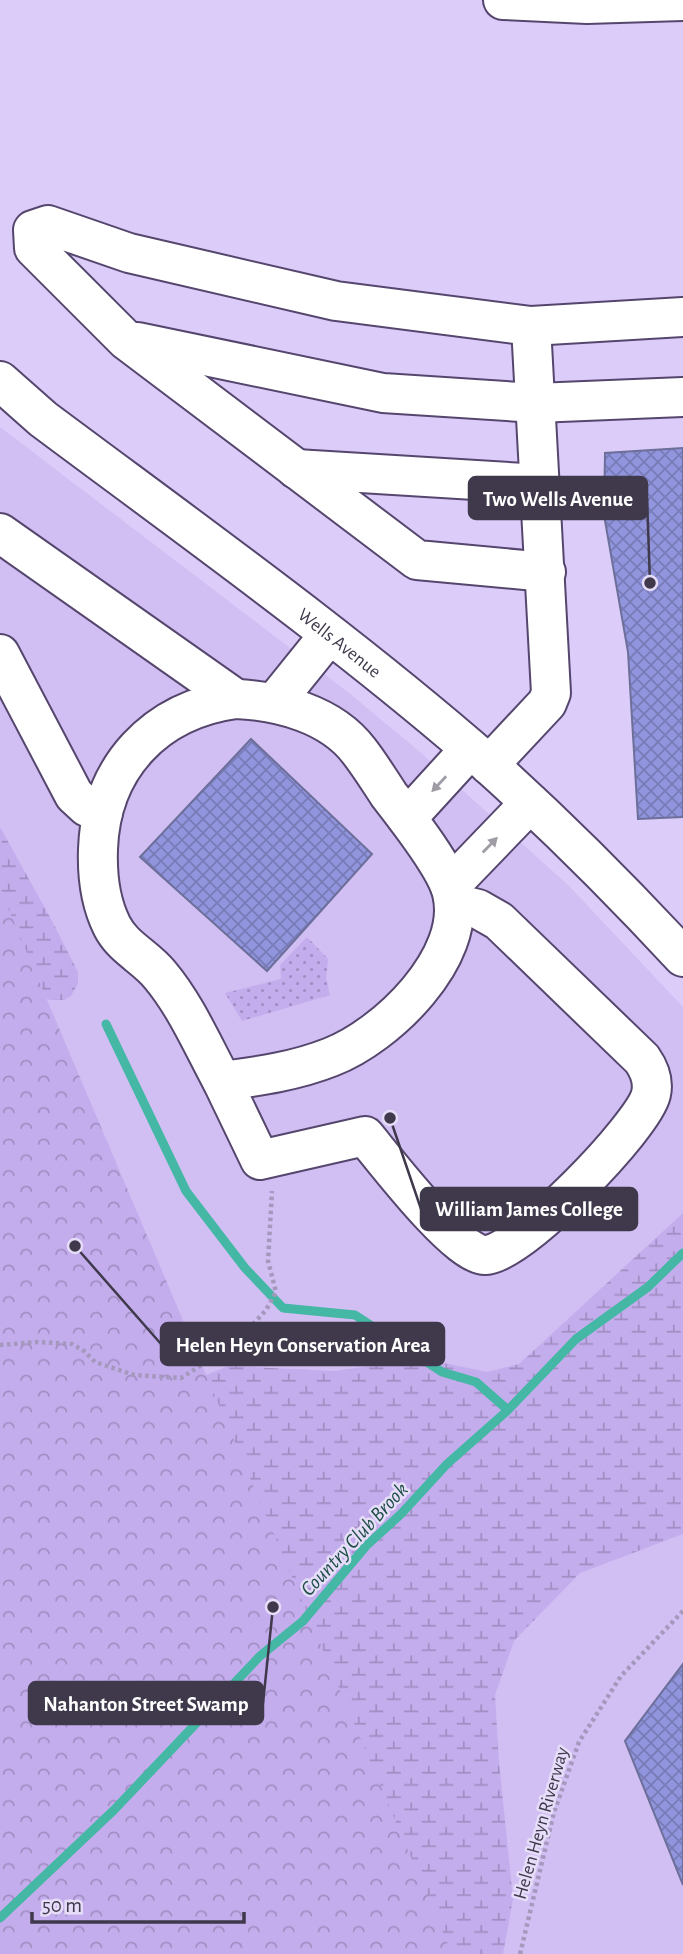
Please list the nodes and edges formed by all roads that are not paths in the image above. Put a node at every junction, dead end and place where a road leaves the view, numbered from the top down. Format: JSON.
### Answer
{"nodes":[{"id":1,"x":503,"y":0,"type":"edge"},
{"id":2,"x":683,"y":1,"type":"edge"},
{"id":3,"x":683,"y":317,"type":"edge"},
{"id":4,"x":531,"y":326,"type":"junction"},
{"id":5,"x":126,"y":340,"type":"junction"},
{"id":6,"x":0,"y":380,"type":"edge"},
{"id":7,"x":683,"y":397,"type":"edge"},
{"id":8,"x":536,"y":403,"type":"junction"},
{"id":9,"x":296,"y":469,"type":"junction"},
{"id":10,"x":541,"y":484,"type":"junction"},
{"id":11,"x":0,"y":533,"type":"edge"},
{"id":12,"x":546,"y":572,"type":"junction"},
{"id":13,"x":329,"y":635,"type":"junction"},
{"id":14,"x":0,"y":654,"type":"edge"},
{"id":15,"x":236,"y":699,"type":"junction"},
{"id":16,"x":275,"y":702,"type":"junction"},
{"id":17,"x":480,"y":757,"type":"junction"},
{"id":18,"x":530,"y":803,"type":"junction"},
{"id":19,"x":103,"y":812,"type":"junction"},
{"id":20,"x":407,"y":818,"type":"junction"},
{"id":21,"x":452,"y":895,"type":"junction"},
{"id":22,"x":670,"y":935,"type":"edge"},
{"id":23,"x":683,"y":957,"type":"edge"},
{"id":24,"x":222,"y":1081,"type":"junction"}],
"edges":[{"from":1,"to":2,"type":"street"},
{"from":3,"to":4,"type":"street"},
{"from":4,"to":5,"type":"street"},
{"from":4,"to":8,"type":"street"},
{"from":5,"to":8,"type":"street"},
{"from":5,"to":9,"type":"street"},
{"from":6,"to":13,"type":"street","name":"Wells Avenue"},
{"from":7,"to":8,"type":"street"},
{"from":8,"to":10,"type":"street"},
{"from":9,"to":10,"type":"street"},
{"from":9,"to":12,"type":"street"},
{"from":10,"to":12,"type":"street"},
{"from":11,"to":15,"type":"street"},
{"from":12,"to":17,"type":"street"},
{"from":13,"to":16,"type":"street"},
{"from":13,"to":17,"type":"street","name":"Wells Avenue"},
{"from":14,"to":19,"type":"street"},
{"from":15,"to":16,"type":"street"},
{"from":15,"to":19,"type":"street"},
{"from":16,"to":20,"type":"street"},
{"from":17,"to":18,"type":"street","name":"Wells Avenue"},
{"from":17,"to":20,"type":"street","one_way":true},
{"from":21,"to":18,"type":"street","one_way":true},
{"from":18,"to":22,"type":"street","name":"Wells Avenue"},
{"from":19,"to":24,"type":"street"},
{"from":20,"to":21,"type":"street"},
{"from":21,"to":24,"type":"street"},
{"from":21,"to":24,"type":"street"},
{"from":22,"to":23,"type":"street","name":"Wells Avenue"}]}
